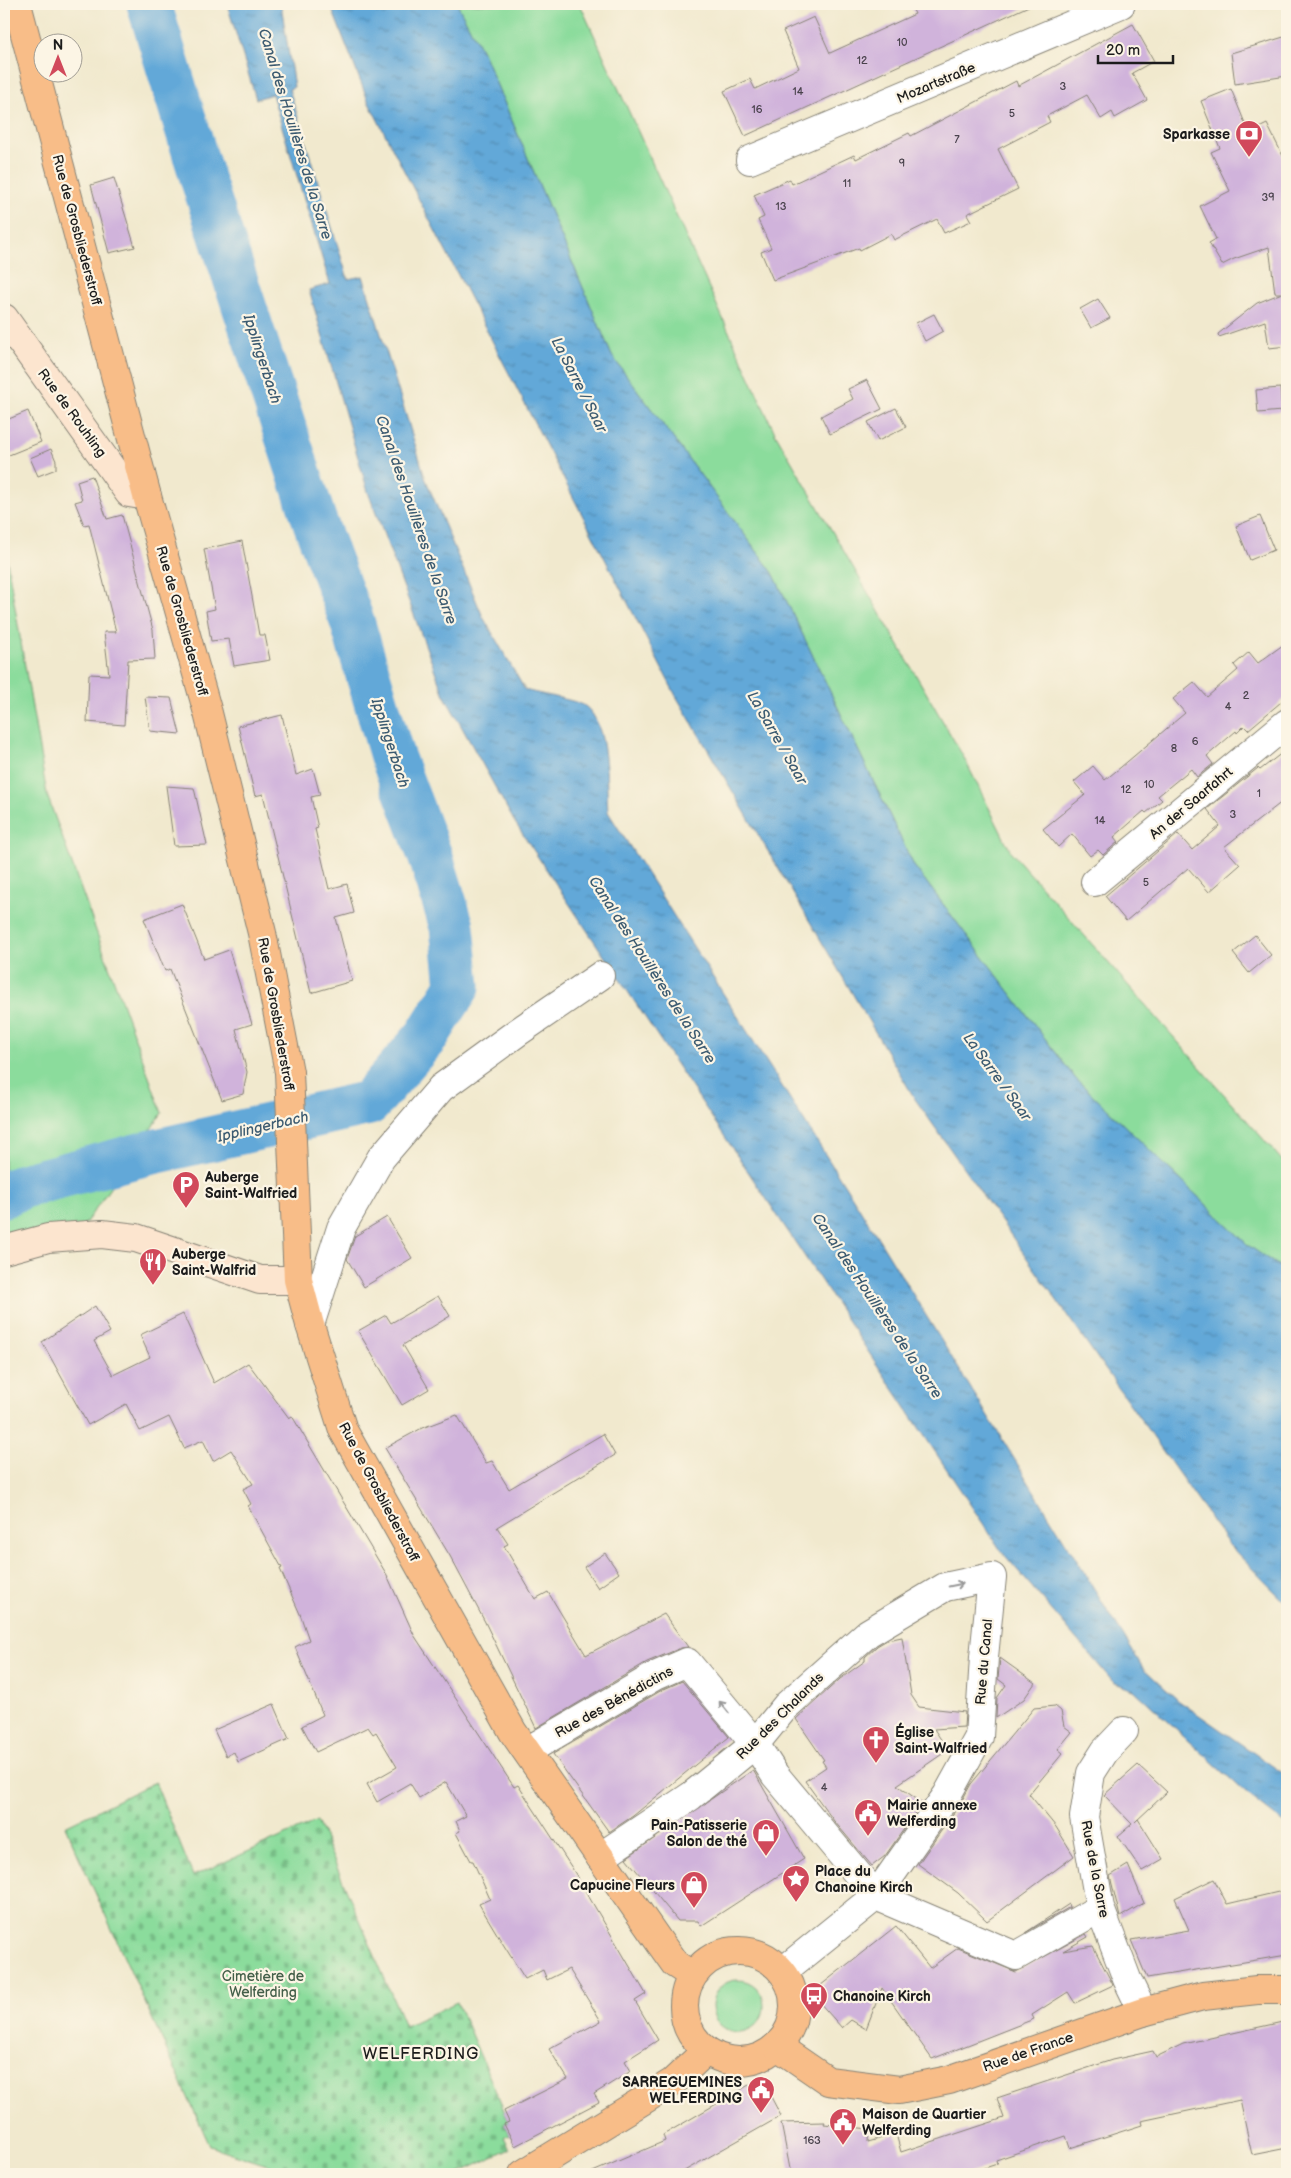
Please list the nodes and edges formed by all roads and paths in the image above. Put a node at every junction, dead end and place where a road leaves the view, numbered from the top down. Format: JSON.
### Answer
{"nodes":[{"id":1,"x":17,"y":4,"type":"edge"},
{"id":2,"x":1121,"y":4,"type":"edge"},
{"id":3,"x":750,"y":160,"type":"dead end"},
{"id":4,"x":4,"y":318,"type":"edge"},
{"id":5,"x":147,"y":496,"type":"junction"},
{"id":6,"x":1287,"y":723,"type":"edge"},
{"id":7,"x":1094,"y":882,"type":"dead end"},
{"id":8,"x":600,"y":976,"type":"dead end"},
{"id":9,"x":4,"y":1250,"type":"edge"},
{"id":10,"x":298,"y":1280,"type":"junction"},
{"id":11,"x":310,"y":1325,"type":"junction"},
{"id":12,"x":992,"y":1577,"type":"joint"},
{"id":13,"x":1124,"y":1731,"type":"dead end"},
{"id":14,"x":755,"y":1744,"type":"junction"},
{"id":15,"x":526,"y":1751,"type":"junction"},
{"id":16,"x":600,"y":1857,"type":"junction"},
{"id":17,"x":876,"y":1896,"type":"junction"},
{"id":18,"x":1100,"y":1908,"type":"junction"},
{"id":19,"x":783,"y":1971,"type":"junction"},
{"id":20,"x":692,"y":1975,"type":"junction"},
{"id":21,"x":1287,"y":1990,"type":"edge"},
{"id":22,"x":1144,"y":2012,"type":"junction"},
{"id":23,"x":777,"y":2046,"type":"junction"},
{"id":24,"x":706,"y":2051,"type":"junction"},
{"id":25,"x":523,"y":2174,"type":"edge"}],
"edges":[{"from":1,"to":5,"type":"main road","name":"Rue de Grosbliederstroff"},
{"from":2,"to":3,"type":"street","name":"Mozartstraße"},
{"from":4,"to":5,"type":"street","name":"Rue de Rouhling"},
{"from":5,"to":10,"type":"main road","name":"Rue de Grosbliederstroff"},
{"from":6,"to":7,"type":"street","name":"An der Saarfahrt"},
{"from":8,"to":11,"type":"street"},
{"from":9,"to":10,"type":"street"},
{"from":10,"to":11,"type":"main road","name":"Rue de Grosbliederstroff"},
{"from":11,"to":15,"type":"main road","name":"Rue de Grosbliederstroff"},
{"from":14,"to":12,"type":"street","name":"Rue des Chalands","one_way":true},
{"from":12,"to":17,"type":"street","name":"Rue du Canal"},
{"from":13,"to":18,"type":"street","name":"Rue de la Sarre"},
{"from":14,"to":15,"type":"street","name":"Rue des Bénédictins","one_way":true},
{"from":14,"to":16,"type":"street","name":"Rue des Chalands"},
{"from":14,"to":17,"type":"street"},
{"from":15,"to":16,"type":"main road","name":"Rue de Grosbliederstroff"},
{"from":16,"to":20,"type":"main road","name":"Rue de Grosbliederstroff"},
{"from":17,"to":18,"type":"street"},
{"from":17,"to":19,"type":"street"},
{"from":18,"to":22,"type":"street","name":"Rue de la Sarre"},
{"from":19,"to":20,"type":"main road"},
{"from":19,"to":23,"type":"main road"},
{"from":20,"to":24,"type":"main road"},
{"from":21,"to":22,"type":"main road","name":"Rue de France"},
{"from":22,"to":23,"type":"main road","name":"Rue de France"},
{"from":23,"to":24,"type":"main road"},
{"from":24,"to":25,"type":"main road"}]}
